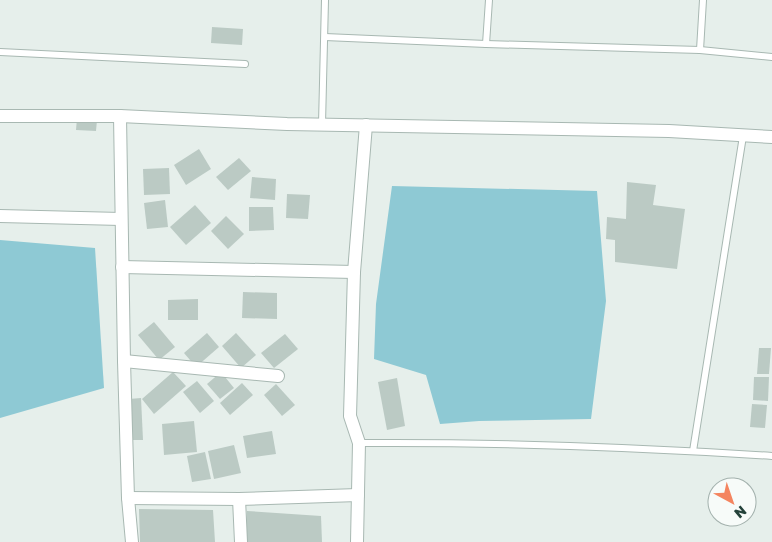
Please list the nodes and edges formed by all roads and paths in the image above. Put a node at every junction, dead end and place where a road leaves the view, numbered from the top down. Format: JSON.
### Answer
{"nodes":[{"id":1,"x":325,"y":0,"type":"edge"},
{"id":2,"x":489,"y":0,"type":"edge"},
{"id":3,"x":703,"y":0,"type":"edge"},
{"id":4,"x":325,"y":37,"type":"junction"},
{"id":5,"x":486,"y":44,"type":"junction"},
{"id":6,"x":700,"y":50,"type":"junction"},
{"id":7,"x":0,"y":52,"type":"edge"},
{"id":8,"x":772,"y":57,"type":"edge"},
{"id":9,"x":245,"y":64,"type":"dead end"},
{"id":10,"x":0,"y":116,"type":"edge"},
{"id":11,"x":120,"y":116,"type":"junction"},
{"id":12,"x":322,"y":124,"type":"junction"},
{"id":13,"x":366,"y":125,"type":"junction"},
{"id":14,"x":743,"y":136,"type":"junction"},
{"id":15,"x":772,"y":137,"type":"edge"},
{"id":16,"x":0,"y":216,"type":"edge"},
{"id":17,"x":121,"y":219,"type":"junction"},
{"id":18,"x":122,"y":267,"type":"junction"},
{"id":19,"x":354,"y":272,"type":"junction"},
{"id":20,"x":124,"y":361,"type":"junction"},
{"id":21,"x":278,"y":376,"type":"dead end"},
{"id":22,"x":359,"y":443,"type":"junction"},
{"id":23,"x":693,"y":451,"type":"junction"},
{"id":24,"x":772,"y":456,"type":"edge"},
{"id":25,"x":358,"y":495,"type":"junction"},
{"id":26,"x":128,"y":498,"type":"junction"},
{"id":27,"x":240,"y":499,"type":"junction"},
{"id":28,"x":132,"y":542,"type":"edge"},
{"id":29,"x":241,"y":542,"type":"edge"},
{"id":30,"x":357,"y":542,"type":"edge"}],
"edges":[{"from":1,"to":4,"type":"lane"},
{"from":2,"to":5,"type":"lane"},
{"from":3,"to":6,"type":"lane"},
{"from":4,"to":5,"type":"lane"},
{"from":4,"to":12,"type":"lane"},
{"from":5,"to":6,"type":"lane"},
{"from":6,"to":8,"type":"lane"},
{"from":7,"to":9,"type":"lane"},
{"from":10,"to":11,"type":"street"},
{"from":11,"to":12,"type":"street"},
{"from":11,"to":17,"type":"street"},
{"from":12,"to":13,"type":"street"},
{"from":13,"to":14,"type":"street"},
{"from":13,"to":19,"type":"street"},
{"from":14,"to":15,"type":"street"},
{"from":14,"to":23,"type":"lane"},
{"from":16,"to":17,"type":"street"},
{"from":17,"to":18,"type":"street"},
{"from":18,"to":19,"type":"street"},
{"from":18,"to":20,"type":"street"},
{"from":19,"to":22,"type":"street"},
{"from":20,"to":21,"type":"street"},
{"from":20,"to":26,"type":"street"},
{"from":22,"to":23,"type":"lane"},
{"from":22,"to":25,"type":"street"},
{"from":23,"to":24,"type":"lane"},
{"from":25,"to":27,"type":"street"},
{"from":25,"to":30,"type":"street"},
{"from":26,"to":27,"type":"street"},
{"from":26,"to":28,"type":"street"},
{"from":27,"to":29,"type":"street"}]}
